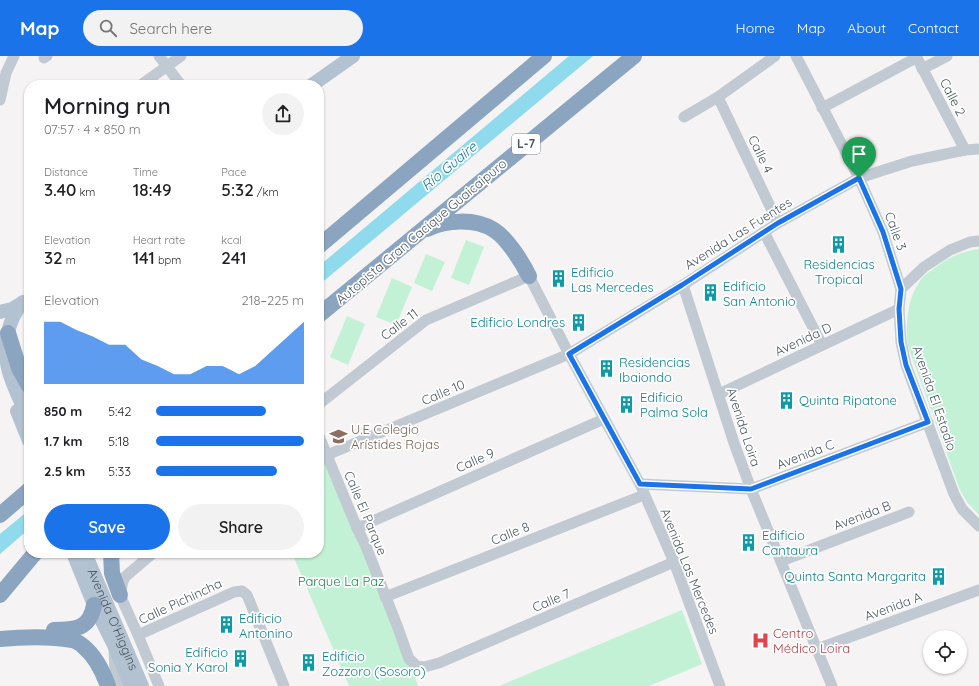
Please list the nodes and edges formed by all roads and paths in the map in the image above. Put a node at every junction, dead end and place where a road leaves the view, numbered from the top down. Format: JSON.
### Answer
{"nodes":[{"id":1,"x":14,"y":56,"type":"edge"},
{"id":2,"x":159,"y":56,"type":"edge"},
{"id":3,"x":181,"y":56,"type":"edge"},
{"id":4,"x":353,"y":56,"type":"edge"},
{"id":5,"x":544,"y":56,"type":"edge"},
{"id":6,"x":634,"y":56,"type":"edge"},
{"id":7,"x":776,"y":56,"type":"edge"},
{"id":8,"x":796,"y":56,"type":"edge"},
{"id":9,"x":947,"y":56,"type":"edge"},
{"id":10,"x":916,"y":57,"type":"edge"},
{"id":11,"x":167,"y":66,"type":"junction"},
{"id":12,"x":922,"y":68,"type":"junction"},
{"id":13,"x":148,"y":80,"type":"edge"},
{"id":14,"x":177,"y":80,"type":"edge"},
{"id":15,"x":319,"y":80,"type":"edge"},
{"id":16,"x":718,"y":97,"type":"junction"},
{"id":17,"x":0,"y":100,"type":"edge"},
{"id":18,"x":822,"y":108,"type":"junction"},
{"id":19,"x":684,"y":117,"type":"dead end"},
{"id":20,"x":979,"y":149,"type":"edge"},
{"id":21,"x":965,"y":150,"type":"junction"},
{"id":22,"x":859,"y":178,"type":"junction"},
{"id":23,"x":778,"y":223,"type":"junction"},
{"id":24,"x":764,"y":232,"type":"junction"},
{"id":25,"x":418,"y":233,"type":"junction"},
{"id":26,"x":979,"y":241,"type":"edge"},
{"id":27,"x":324,"y":242,"type":"edge"},
{"id":28,"x":529,"y":276,"type":"junction"},
{"id":29,"x":682,"y":285,"type":"junction"},
{"id":30,"x":901,"y":289,"type":"junction"},
{"id":31,"x":24,"y":301,"type":"edge"},
{"id":32,"x":24,"y":302,"type":"edge"},
{"id":33,"x":899,"y":309,"type":"junction"},
{"id":34,"x":324,"y":311,"type":"edge"},
{"id":35,"x":0,"y":312,"type":"edge"},
{"id":36,"x":8,"y":333,"type":"joint"},
{"id":37,"x":822,"y":345,"type":"junction"},
{"id":38,"x":569,"y":354,"type":"junction"},
{"id":39,"x":0,"y":372,"type":"edge"},
{"id":40,"x":18,"y":388,"type":"edge"},
{"id":41,"x":719,"y":394,"type":"junction"},
{"id":42,"x":324,"y":400,"type":"edge"},
{"id":43,"x":24,"y":405,"type":"edge"},
{"id":44,"x":24,"y":417,"type":"edge"},
{"id":45,"x":604,"y":419,"type":"junction"},
{"id":46,"x":928,"y":422,"type":"junction"},
{"id":47,"x":324,"y":448,"type":"edge"},
{"id":48,"x":327,"y":455,"type":"junction"},
{"id":49,"x":751,"y":489,"type":"junction"},
{"id":50,"x":642,"y":490,"type":"junction"},
{"id":51,"x":24,"y":494,"type":"edge"},
{"id":52,"x":910,"y":512,"type":"dead end"},
{"id":53,"x":0,"y":515,"type":"edge"},
{"id":54,"x":979,"y":526,"type":"edge"},
{"id":55,"x":357,"y":528,"type":"junction"},
{"id":56,"x":29,"y":558,"type":"edge"},
{"id":57,"x":31,"y":558,"type":"edge"},
{"id":58,"x":77,"y":558,"type":"edge"},
{"id":59,"x":85,"y":558,"type":"edge"},
{"id":60,"x":111,"y":558,"type":"edge"},
{"id":61,"x":147,"y":558,"type":"edge"},
{"id":62,"x":781,"y":561,"type":"junction"},
{"id":63,"x":674,"y":562,"type":"junction"},
{"id":64,"x":86,"y":569,"type":"junction"},
{"id":65,"x":0,"y":582,"type":"edge"},
{"id":66,"x":979,"y":590,"type":"edge"},
{"id":67,"x":120,"y":595,"type":"junction"},
{"id":68,"x":0,"y":596,"type":"edge"},
{"id":69,"x":385,"y":597,"type":"junction"},
{"id":70,"x":94,"y":605,"type":"junction"},
{"id":71,"x":0,"y":627,"type":"edge"},
{"id":72,"x":138,"y":635,"type":"junction"},
{"id":73,"x":0,"y":639,"type":"edge"},
{"id":74,"x":114,"y":644,"type":"junction"},
{"id":75,"x":817,"y":649,"type":"junction"},
{"id":76,"x":439,"y":663,"type":"joint"},
{"id":77,"x":108,"y":686,"type":"edge"},
{"id":78,"x":119,"y":686,"type":"edge"},
{"id":79,"x":131,"y":686,"type":"edge"},
{"id":80,"x":142,"y":686,"type":"edge"},
{"id":81,"x":159,"y":686,"type":"edge"},
{"id":82,"x":284,"y":686,"type":"edge"},
{"id":83,"x":720,"y":686,"type":"edge"},
{"id":84,"x":832,"y":686,"type":"edge"}],
"edges":[{"from":1,"to":17,"type":"street"},
{"from":2,"to":11,"type":"street"},
{"from":3,"to":11,"type":"street"},
{"from":4,"to":15,"type":"main road"},
{"from":5,"to":27,"type":"highway"},
{"from":6,"to":25,"type":"highway","name":"Autopista Gran Cacique Guaicaipuro","number":"L-7"},
{"from":7,"to":16,"type":"street"},
{"from":8,"to":18,"type":"street","name":"Calle 3"},
{"from":9,"to":12,"type":"street"},
{"from":10,"to":12,"type":"street","name":"Calle 2"},
{"from":10,"to":18,"type":"street"},
{"from":11,"to":13,"type":"street"},
{"from":11,"to":14,"type":"street"},
{"from":12,"to":21,"type":"street","name":"Calle 2"},
{"from":16,"to":19,"type":"street"},
{"from":16,"to":23,"type":"street","name":"Calle 4"},
{"from":18,"to":22,"type":"street","name":"Calle 3"},
{"from":20,"to":21,"type":"street","name":"Avenida Las Fuentes"},
{"from":21,"to":22,"type":"street","name":"Avenida Las Fuentes"},
{"from":22,"to":23,"type":"street","name":"Avenida Las Fuentes"},
{"from":22,"to":30,"type":"street","name":"Calle 3"},
{"from":23,"to":24,"type":"street","name":"Avenida Las Fuentes"},
{"from":24,"to":29,"type":"street","name":"Avenida Las Fuentes"},
{"from":24,"to":37,"type":"street"},
{"from":25,"to":28,"type":"highway"},
{"from":25,"to":34,"type":"highway","name":"Autopista Gran Cacique Guaicaipuro","number":"L-7"},
{"from":26,"to":30,"type":"street"},
{"from":28,"to":38,"type":"street","name":"Avenida Las Mercedes"},
{"from":28,"to":42,"type":"street","name":"Calle 11"},
{"from":29,"to":38,"type":"street","name":"Avenida Las Fuentes"},
{"from":29,"to":41,"type":"street","name":"Avenida Loira"},
{"from":30,"to":33,"type":"street","name":"Avenida El Estadio"},
{"from":31,"to":35,"type":"main road"},
{"from":32,"to":36,"type":"main road"},
{"from":33,"to":37,"type":"street","name":"Avenida D"},
{"from":33,"to":46,"type":"street","name":"Avenida El Estadio"},
{"from":36,"to":40,"type":"highway"},
{"from":37,"to":41,"type":"street","name":"Avenida D"},
{"from":38,"to":45,"type":"street","name":"Avenida Las Mercedes"},
{"from":38,"to":48,"type":"street","name":"Calle 10"},
{"from":39,"to":40,"type":"main road"},
{"from":40,"to":43,"type":"main road"},
{"from":40,"to":44,"type":"main road"},
{"from":41,"to":49,"type":"street","name":"Avenida Loira"},
{"from":45,"to":50,"type":"street","name":"Avenida Las Mercedes"},
{"from":45,"to":55,"type":"street","name":"Calle 9"},
{"from":46,"to":49,"type":"street","name":"Avenida C"},
{"from":46,"to":54,"type":"street","name":"Avenida El Estadio"},
{"from":47,"to":48,"type":"street","name":"Calle El Parque"},
{"from":48,"to":55,"type":"street","name":"Calle El Parque"},
{"from":49,"to":50,"type":"street","name":"Avenida C"},
{"from":49,"to":62,"type":"street","name":"Avenida Loira"},
{"from":50,"to":63,"type":"street","name":"Avenida Las Mercedes"},
{"from":50,"to":69,"type":"street","name":"Calle 8"},
{"from":51,"to":53,"type":"highway"},
{"from":52,"to":62,"type":"street","name":"Avenida B"},
{"from":55,"to":69,"type":"street","name":"Calle El Parque"},
{"from":56,"to":65,"type":"highway"},
{"from":57,"to":68,"type":"highway"},
{"from":58,"to":64,"type":"main road","name":"Avenida O'Higgins"},
{"from":59,"to":64,"type":"main road","name":"Avenida O'Higgins"},
{"from":60,"to":67,"type":"highway"},
{"from":61,"to":67,"type":"street"},
{"from":62,"to":75,"type":"street","name":"Avenida Loira"},
{"from":63,"to":76,"type":"street","name":"Calle 7"},
{"from":63,"to":83,"type":"street","name":"Avenida Las Mercedes"},
{"from":64,"to":70,"type":"main road","name":"Avenida O'Higgins"},
{"from":64,"to":80,"type":"main road","name":"Avenida O'Higgins"},
{"from":66,"to":75,"type":"street","name":"Avenida A"},
{"from":67,"to":72,"type":"street","name":"Avenida O'Higgins"},
{"from":69,"to":76,"type":"street","name":"Calle El Parque"},
{"from":70,"to":71,"type":"highway"},
{"from":70,"to":74,"type":"main road","name":"Avenida O'Higgins"},
{"from":72,"to":81,"type":"street","name":"Avenida O'Higgins"},
{"from":72,"to":82,"type":"street","name":"Calle Pichincha"},
{"from":73,"to":77,"type":"highway"},
{"from":74,"to":78,"type":"street","name":"Avenida O'Higgins"},
{"from":74,"to":79,"type":"main road","name":"Avenida O'Higgins"},
{"from":75,"to":84,"type":"street","name":"Avenida Loira"}]}
